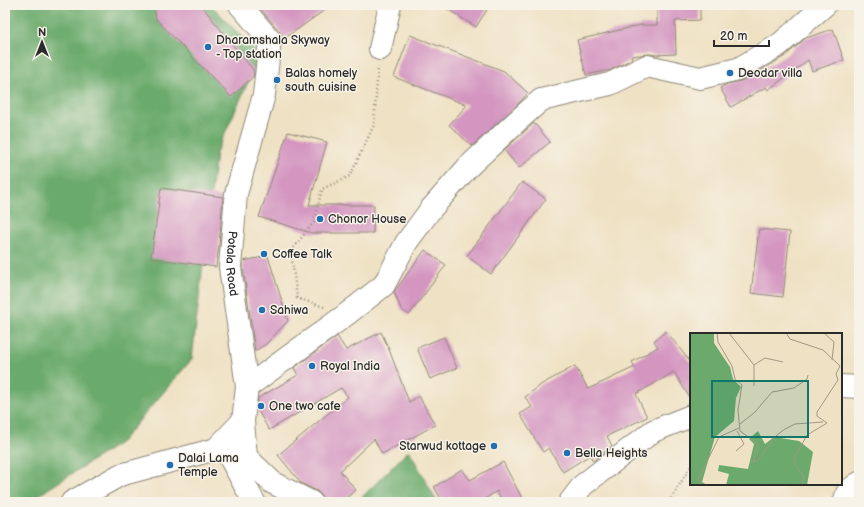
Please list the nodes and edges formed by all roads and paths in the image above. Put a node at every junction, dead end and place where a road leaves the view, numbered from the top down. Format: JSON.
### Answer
{"nodes":[{"id":1,"x":240,"y":5,"type":"edge"},
{"id":2,"x":390,"y":5,"type":"edge"},
{"id":3,"x":825,"y":5,"type":"edge"},
{"id":4,"x":380,"y":49,"type":"joint"},
{"id":5,"x":347,"y":314,"type":"junction"},
{"id":6,"x":842,"y":386,"type":"edge"},
{"id":7,"x":247,"y":387,"type":"junction"},
{"id":8,"x":859,"y":387,"type":"edge"},
{"id":9,"x":690,"y":416,"type":"edge"},
{"id":10,"x":243,"y":421,"type":"junction"},
{"id":11,"x":216,"y":449,"type":"junction"},
{"id":12,"x":690,"y":468,"type":"edge"},
{"id":13,"x":859,"y":483,"type":"edge"},
{"id":14,"x":72,"y":502,"type":"edge"},
{"id":15,"x":254,"y":502,"type":"edge"},
{"id":16,"x":311,"y":502,"type":"edge"},
{"id":17,"x":570,"y":502,"type":"edge"},
{"id":18,"x":669,"y":502,"type":"edge"},
{"id":19,"x":844,"y":502,"type":"edge"}],
"edges":[{"from":1,"to":7,"type":"street","name":"Potala Road"},
{"from":2,"to":4,"type":"street"},
{"from":3,"to":5,"type":"street"},
{"from":4,"to":5,"type":"path"},
{"from":5,"to":7,"type":"street"},
{"from":6,"to":8,"type":"street"},
{"from":7,"to":10,"type":"street","name":"Potala Road"},
{"from":9,"to":17,"type":"street"},
{"from":10,"to":11,"type":"street"},
{"from":10,"to":16,"type":"street","name":"Potala Road"},
{"from":11,"to":14,"type":"street"},
{"from":11,"to":15,"type":"street"},
{"from":12,"to":18,"type":"path"},
{"from":13,"to":19,"type":"street"}]}
